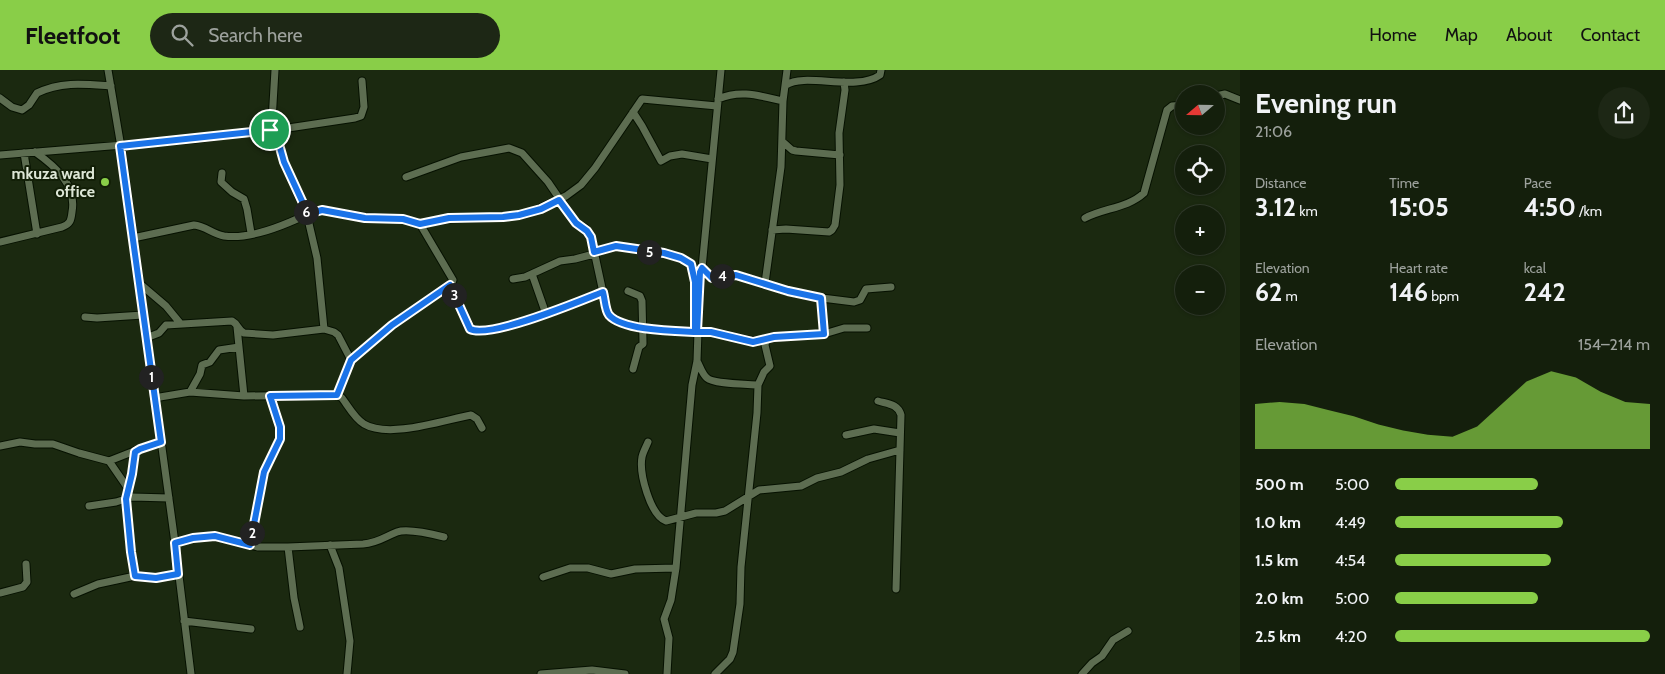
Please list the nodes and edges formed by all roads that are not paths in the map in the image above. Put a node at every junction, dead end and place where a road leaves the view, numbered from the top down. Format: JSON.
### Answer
{"nodes":[{"id":1,"x":108,"y":70,"type":"edge"},
{"id":2,"x":275,"y":70,"type":"edge"},
{"id":3,"x":721,"y":70,"type":"edge"},
{"id":4,"x":787,"y":70,"type":"edge"},
{"id":5,"x":880,"y":70,"type":"edge"},
{"id":6,"x":362,"y":82,"type":"dead end"},
{"id":7,"x":844,"y":82,"type":"junction"},
{"id":8,"x":111,"y":86,"type":"junction"},
{"id":9,"x":786,"y":86,"type":"junction"},
{"id":10,"x":1225,"y":94,"type":"edge"},
{"id":11,"x":0,"y":98,"type":"edge"},
{"id":12,"x":1240,"y":100,"type":"edge"},
{"id":13,"x":784,"y":101,"type":"junction"},
{"id":14,"x":718,"y":102,"type":"junction"},
{"id":15,"x":1175,"y":106,"type":"edge"},
{"id":16,"x":632,"y":112,"type":"junction"},
{"id":17,"x":272,"y":130,"type":"junction"},
{"id":18,"x":783,"y":142,"type":"junction"},
{"id":19,"x":120,"y":146,"type":"junction"},
{"id":20,"x":34,"y":152,"type":"junction"},
{"id":21,"x":24,"y":153,"type":"junction"},
{"id":22,"x":840,"y":155,"type":"junction"},
{"id":23,"x":0,"y":156,"type":"edge"},
{"id":24,"x":712,"y":159,"type":"junction"},
{"id":25,"x":222,"y":173,"type":"dead end"},
{"id":26,"x":406,"y":177,"type":"dead end"},
{"id":27,"x":559,"y":200,"type":"junction"},
{"id":28,"x":308,"y":214,"type":"junction"},
{"id":29,"x":1085,"y":218,"type":"dead end"},
{"id":30,"x":420,"y":224,"type":"junction"},
{"id":31,"x":772,"y":230,"type":"junction"},
{"id":32,"x":251,"y":233,"type":"junction"},
{"id":33,"x":37,"y":234,"type":"junction"},
{"id":34,"x":133,"y":238,"type":"junction"},
{"id":35,"x":0,"y":242,"type":"edge"},
{"id":36,"x":594,"y":253,"type":"junction"},
{"id":37,"x":702,"y":268,"type":"junction"},
{"id":38,"x":532,"y":274,"type":"junction"},
{"id":39,"x":513,"y":279,"type":"dead end"},
{"id":40,"x":139,"y":282,"type":"junction"},
{"id":41,"x":765,"y":283,"type":"junction"},
{"id":42,"x":450,"y":285,"type":"junction"},
{"id":43,"x":891,"y":287,"type":"dead end"},
{"id":44,"x":628,"y":291,"type":"dead end"},
{"id":45,"x":603,"y":292,"type":"junction"},
{"id":46,"x":821,"y":298,"type":"junction"},
{"id":47,"x":546,"y":314,"type":"junction"},
{"id":48,"x":143,"y":315,"type":"junction"},
{"id":49,"x":85,"y":317,"type":"dead end"},
{"id":50,"x":180,"y":323,"type":"junction"},
{"id":51,"x":237,"y":326,"type":"junction"},
{"id":52,"x":643,"y":328,"type":"junction"},
{"id":53,"x":866,"y":328,"type":"dead end"},
{"id":54,"x":324,"y":329,"type":"junction"},
{"id":55,"x":696,"y":332,"type":"junction"},
{"id":56,"x":824,"y":334,"type":"junction"},
{"id":57,"x":146,"y":338,"type":"junction"},
{"id":58,"x":766,"y":340,"type":"junction"},
{"id":59,"x":239,"y":347,"type":"junction"},
{"id":60,"x":351,"y":360,"type":"junction"},
{"id":61,"x":697,"y":361,"type":"junction"},
{"id":62,"x":632,"y":369,"type":"dead end"},
{"id":63,"x":758,"y":385,"type":"junction"},
{"id":64,"x":190,"y":392,"type":"junction"},
{"id":65,"x":337,"y":395,"type":"junction"},
{"id":66,"x":244,"y":396,"type":"junction"},
{"id":67,"x":270,"y":396,"type":"junction"},
{"id":68,"x":154,"y":398,"type":"junction"},
{"id":69,"x":878,"y":401,"type":"dead end"},
{"id":70,"x":482,"y":428,"type":"dead end"},
{"id":71,"x":900,"y":432,"type":"junction"},
{"id":72,"x":846,"y":435,"type":"dead end"},
{"id":73,"x":161,"y":442,"type":"junction"},
{"id":74,"x":648,"y":442,"type":"dead end"},
{"id":75,"x":0,"y":446,"type":"edge"},
{"id":76,"x":137,"y":450,"type":"junction"},
{"id":77,"x":900,"y":450,"type":"junction"},
{"id":78,"x":109,"y":461,"type":"junction"},
{"id":79,"x":129,"y":490,"type":"junction"},
{"id":80,"x":748,"y":497,"type":"junction"},
{"id":81,"x":169,"y":498,"type":"junction"},
{"id":82,"x":126,"y":499,"type":"junction"},
{"id":83,"x":89,"y":506,"type":"dead end"},
{"id":84,"x":681,"y":519,"type":"junction"},
{"id":85,"x":444,"y":537,"type":"dead end"},
{"id":86,"x":175,"y":543,"type":"junction"},
{"id":87,"x":250,"y":545,"type":"junction"},
{"id":88,"x":330,"y":545,"type":"junction"},
{"id":89,"x":288,"y":548,"type":"junction"},
{"id":90,"x":26,"y":564,"type":"dead end"},
{"id":91,"x":676,"y":568,"type":"junction"},
{"id":92,"x":178,"y":574,"type":"junction"},
{"id":93,"x":135,"y":576,"type":"junction"},
{"id":94,"x":544,"y":577,"type":"dead end"},
{"id":95,"x":896,"y":589,"type":"dead end"},
{"id":96,"x":0,"y":593,"type":"edge"},
{"id":97,"x":74,"y":594,"type":"dead end"},
{"id":98,"x":184,"y":621,"type":"junction"},
{"id":99,"x":300,"y":627,"type":"dead end"},
{"id":100,"x":251,"y":629,"type":"dead end"},
{"id":101,"x":1128,"y":630,"type":"dead end"},
{"id":102,"x":191,"y":674,"type":"edge"},
{"id":103,"x":347,"y":674,"type":"edge"},
{"id":104,"x":541,"y":674,"type":"edge"},
{"id":105,"x":555,"y":674,"type":"edge"},
{"id":106,"x":625,"y":674,"type":"edge"},
{"id":107,"x":668,"y":674,"type":"edge"},
{"id":108,"x":715,"y":674,"type":"edge"},
{"id":109,"x":1082,"y":674,"type":"edge"}],
"edges":[{"from":1,"to":8,"type":"street"},
{"from":2,"to":17,"type":"street"},
{"from":3,"to":14,"type":"street"},
{"from":4,"to":9,"type":"street"},
{"from":5,"to":7,"type":"street"},
{"from":6,"to":17,"type":"street"},
{"from":7,"to":9,"type":"street"},
{"from":7,"to":22,"type":"street"},
{"from":8,"to":11,"type":"street"},
{"from":8,"to":19,"type":"street"},
{"from":9,"to":13,"type":"street"},
{"from":10,"to":12,"type":"street"},
{"from":13,"to":14,"type":"street"},
{"from":13,"to":18,"type":"street"},
{"from":14,"to":16,"type":"street"},
{"from":14,"to":24,"type":"street"},
{"from":15,"to":29,"type":"street"},
{"from":16,"to":24,"type":"street"},
{"from":16,"to":27,"type":"street"},
{"from":17,"to":19,"type":"street"},
{"from":17,"to":28,"type":"street"},
{"from":18,"to":22,"type":"street"},
{"from":18,"to":31,"type":"street"},
{"from":19,"to":20,"type":"street"},
{"from":19,"to":34,"type":"street"},
{"from":20,"to":21,"type":"street"},
{"from":20,"to":33,"type":"street"},
{"from":21,"to":23,"type":"street"},
{"from":21,"to":33,"type":"street"},
{"from":22,"to":31,"type":"street"},
{"from":24,"to":37,"type":"street"},
{"from":25,"to":32,"type":"street"},
{"from":26,"to":27,"type":"street"},
{"from":27,"to":30,"type":"street"},
{"from":27,"to":36,"type":"street"},
{"from":28,"to":30,"type":"street"},
{"from":28,"to":32,"type":"street"},
{"from":28,"to":54,"type":"street"},
{"from":30,"to":42,"type":"street"},
{"from":31,"to":41,"type":"street"},
{"from":32,"to":34,"type":"street"},
{"from":33,"to":35,"type":"street"},
{"from":34,"to":40,"type":"street"},
{"from":36,"to":38,"type":"street"},
{"from":36,"to":45,"type":"street"},
{"from":36,"to":55,"type":"street"},
{"from":37,"to":41,"type":"street"},
{"from":37,"to":55,"type":"street"},
{"from":38,"to":39,"type":"street"},
{"from":38,"to":47,"type":"street"},
{"from":40,"to":48,"type":"street"},
{"from":40,"to":50,"type":"street"},
{"from":41,"to":46,"type":"street"},
{"from":42,"to":47,"type":"street"},
{"from":42,"to":60,"type":"street"},
{"from":43,"to":46,"type":"street"},
{"from":44,"to":52,"type":"street"},
{"from":45,"to":47,"type":"street"},
{"from":45,"to":52,"type":"street"},
{"from":46,"to":56,"type":"street"},
{"from":48,"to":49,"type":"street"},
{"from":48,"to":57,"type":"street"},
{"from":50,"to":51,"type":"street"},
{"from":50,"to":57,"type":"street"},
{"from":51,"to":54,"type":"street"},
{"from":51,"to":59,"type":"street"},
{"from":52,"to":55,"type":"street"},
{"from":52,"to":62,"type":"street"},
{"from":53,"to":56,"type":"street"},
{"from":54,"to":60,"type":"street"},
{"from":55,"to":58,"type":"street"},
{"from":55,"to":61,"type":"street"},
{"from":56,"to":58,"type":"street"},
{"from":57,"to":68,"type":"street"},
{"from":58,"to":63,"type":"street"},
{"from":59,"to":64,"type":"street"},
{"from":59,"to":66,"type":"street"},
{"from":60,"to":65,"type":"street"},
{"from":61,"to":63,"type":"street"},
{"from":61,"to":84,"type":"street"},
{"from":63,"to":80,"type":"street"},
{"from":64,"to":66,"type":"street"},
{"from":64,"to":68,"type":"street"},
{"from":65,"to":67,"type":"street"},
{"from":65,"to":70,"type":"street"},
{"from":66,"to":67,"type":"street"},
{"from":67,"to":87,"type":"street"},
{"from":68,"to":73,"type":"street"},
{"from":69,"to":71,"type":"street"},
{"from":71,"to":72,"type":"street"},
{"from":71,"to":77,"type":"street"},
{"from":73,"to":76,"type":"street"},
{"from":73,"to":81,"type":"street"},
{"from":74,"to":84,"type":"street"},
{"from":75,"to":78,"type":"street"},
{"from":76,"to":78,"type":"street"},
{"from":76,"to":79,"type":"street"},
{"from":77,"to":80,"type":"street"},
{"from":77,"to":95,"type":"street"},
{"from":78,"to":79,"type":"street"},
{"from":79,"to":82,"type":"street"},
{"from":80,"to":84,"type":"street"},
{"from":80,"to":108,"type":"street"},
{"from":81,"to":82,"type":"street"},
{"from":81,"to":86,"type":"street"},
{"from":82,"to":83,"type":"street"},
{"from":82,"to":93,"type":"street"},
{"from":84,"to":91,"type":"street"},
{"from":85,"to":88,"type":"street"},
{"from":86,"to":87,"type":"street"},
{"from":86,"to":92,"type":"street"},
{"from":87,"to":89,"type":"street"},
{"from":88,"to":89,"type":"street"},
{"from":88,"to":103,"type":"street"},
{"from":89,"to":99,"type":"street"},
{"from":90,"to":96,"type":"street"},
{"from":91,"to":94,"type":"street"},
{"from":91,"to":107,"type":"street"},
{"from":92,"to":93,"type":"street"},
{"from":92,"to":98,"type":"street"},
{"from":93,"to":97,"type":"street"},
{"from":98,"to":100,"type":"street"},
{"from":98,"to":102,"type":"street"},
{"from":101,"to":109,"type":"street"},
{"from":104,"to":105,"type":"street"},
{"from":105,"to":106,"type":"street"}]}
